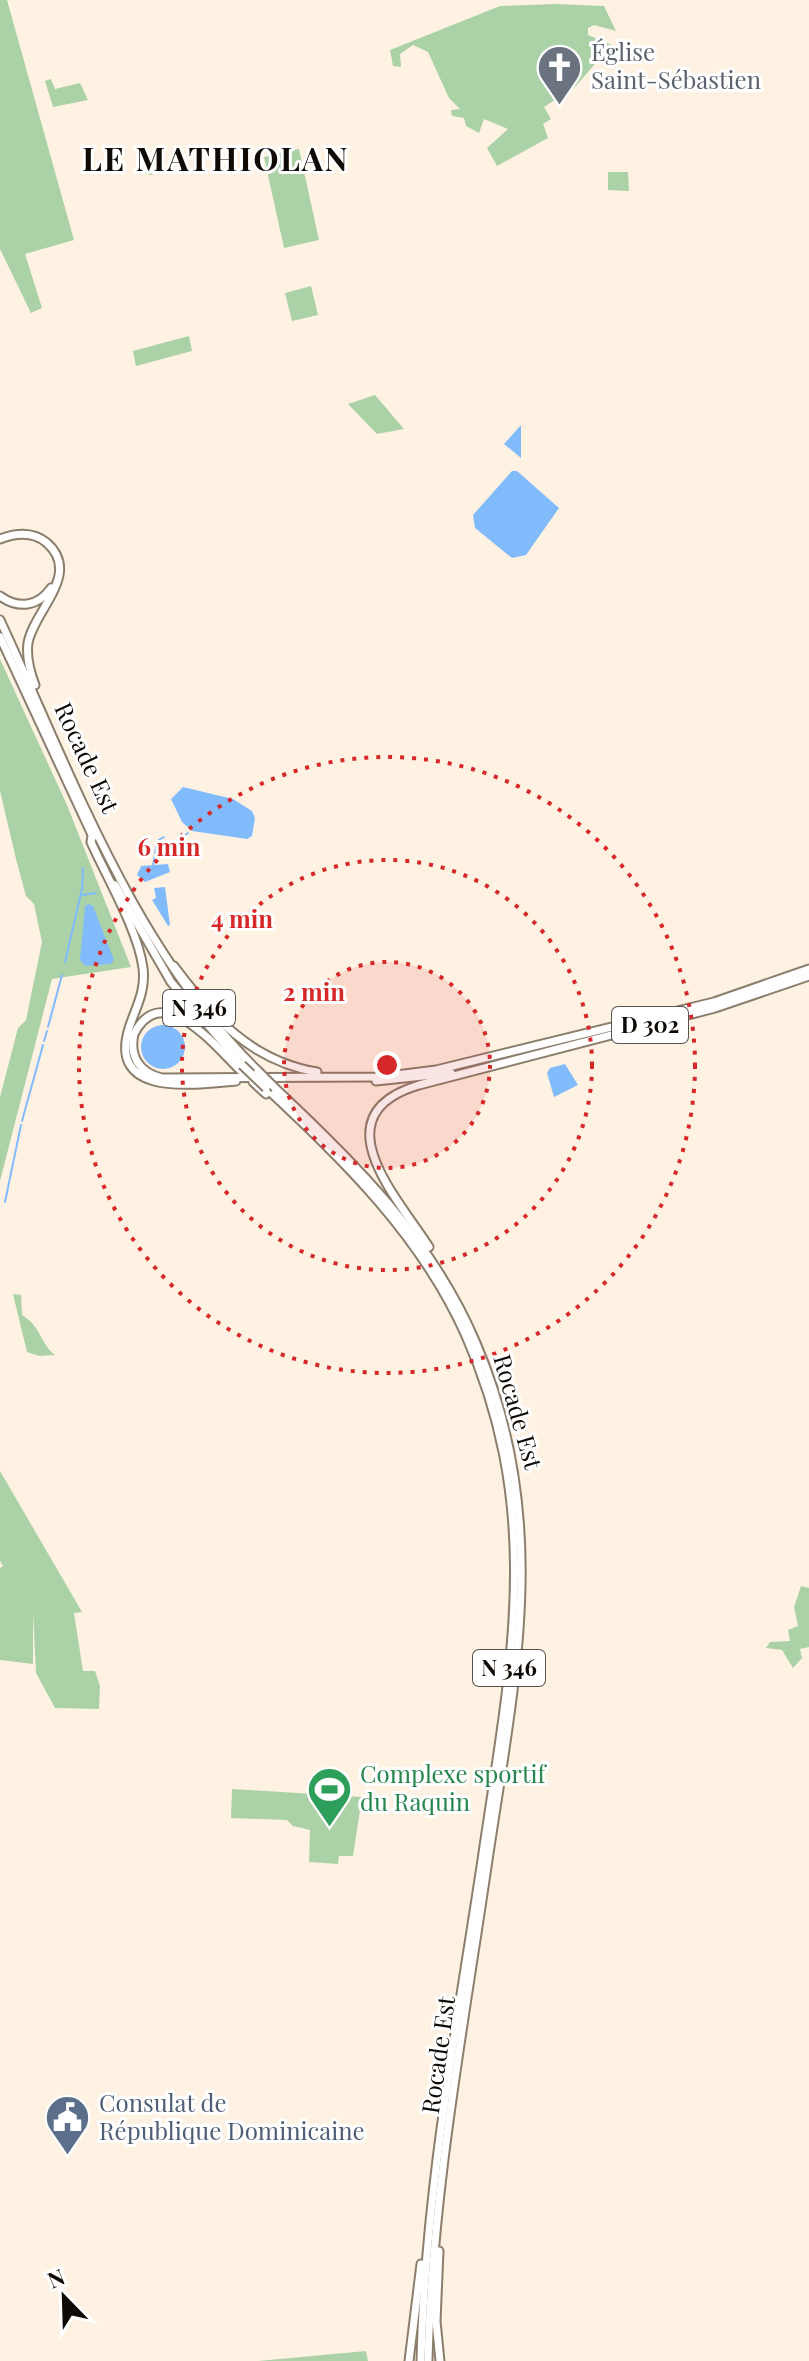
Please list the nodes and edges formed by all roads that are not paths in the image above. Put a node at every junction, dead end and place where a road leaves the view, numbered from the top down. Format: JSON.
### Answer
{"nodes":[{"id":1,"x":0,"y":541,"type":"edge"},
{"id":2,"x":0,"y":596,"type":"edge"},
{"id":3,"x":0,"y":620,"type":"edge"},
{"id":4,"x":0,"y":637,"type":"edge"},
{"id":5,"x":0,"y":646,"type":"edge"},
{"id":6,"x":11,"y":661,"type":"junction"},
{"id":7,"x":40,"y":707,"type":"junction"},
{"id":8,"x":77,"y":794,"type":"junction"},
{"id":9,"x":86,"y":814,"type":"junction"},
{"id":10,"x":92,"y":836,"type":"junction"},
{"id":11,"x":150,"y":937,"type":"junction"},
{"id":12,"x":809,"y":969,"type":"edge"},
{"id":13,"x":809,"y":976,"type":"edge"},
{"id":14,"x":491,"y":1066,"type":"junction"},
{"id":15,"x":242,"y":1069,"type":"junction"},
{"id":16,"x":385,"y":1076,"type":"junction"},
{"id":17,"x":276,"y":1098,"type":"junction"},
{"id":18,"x":446,"y":1283,"type":"junction"},
{"id":19,"x":438,"y":2209,"type":"junction"},
{"id":20,"x":430,"y":2219,"type":"junction"},
{"id":21,"x":409,"y":2361,"type":"edge"},
{"id":22,"x":421,"y":2361,"type":"edge"},
{"id":23,"x":428,"y":2361,"type":"edge"},
{"id":24,"x":440,"y":2361,"type":"edge"}],
"edges":[{"from":1,"to":2,"type":"highway"},
{"from":1,"to":7,"type":"highway"},
{"from":3,"to":7,"type":"highway","name":"Rocade Est","number":"N 346"},
{"from":4,"to":6,"type":"highway","name":"Rocade Est","number":"N 346"},
{"from":5,"to":6,"type":"highway"},
{"from":6,"to":8,"type":"highway","name":"Rocade Est","number":"N 346"},
{"from":7,"to":8,"type":"highway","name":"Rocade Est","number":"N 346"},
{"from":8,"to":9,"type":"highway","name":"Rocade Est","number":"N 346"},
{"from":9,"to":10,"type":"highway","name":"Rocade Est","number":"N 346"},
{"from":9,"to":11,"type":"highway","name":"Rocade Est","number":"N 346"},
{"from":10,"to":14,"type":"highway"},
{"from":10,"to":15,"type":"highway","name":"Rocade Est","number":"N 346"},
{"from":11,"to":16,"type":"highway"},
{"from":11,"to":18,"type":"highway","name":"Rocade Est","number":"N 346","bridge":true},
{"from":12,"to":16,"type":"highway","number":"D 302"},
{"from":13,"to":14,"type":"highway","number":"D 302"},
{"from":14,"to":18,"type":"highway"},
{"from":15,"to":16,"type":"highway"},
{"from":15,"to":17,"type":"highway","name":"Rocade Est","number":"N 346","bridge":true},
{"from":15,"to":17,"type":"highway","bridge":true},
{"from":17,"to":20,"type":"highway","name":"Rocade Est","number":"N 346"},
{"from":18,"to":19,"type":"highway","name":"Rocade Est","number":"N 346"},
{"from":19,"to":23,"type":"highway","name":"Rocade Est","number":"N 346"},
{"from":19,"to":24,"type":"highway"},
{"from":20,"to":21,"type":"highway"},
{"from":20,"to":22,"type":"highway","name":"Rocade Est","number":"N 346"}]}
